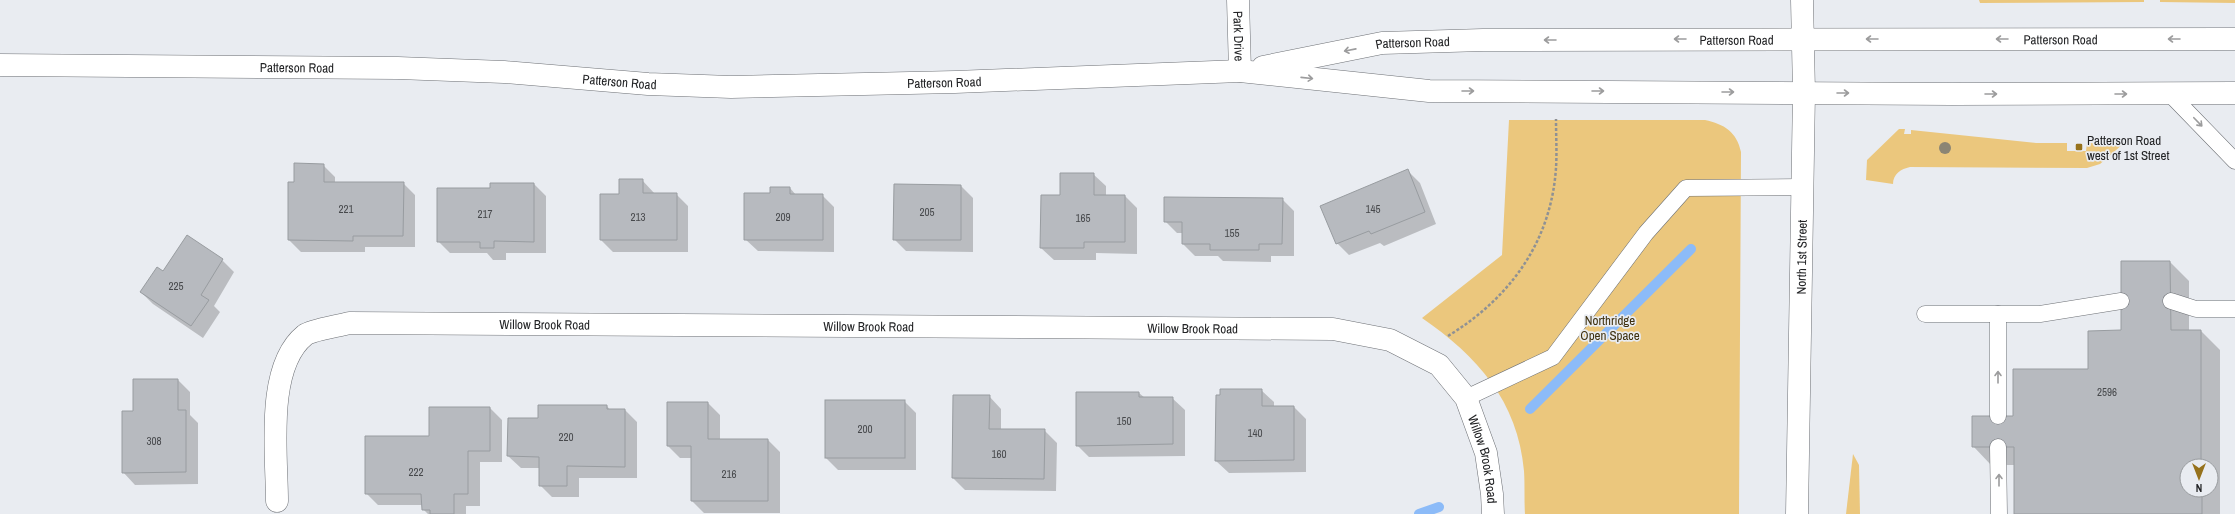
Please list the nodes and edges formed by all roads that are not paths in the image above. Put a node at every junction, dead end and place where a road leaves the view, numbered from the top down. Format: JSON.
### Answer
{"nodes":[{"id":1,"x":1238,"y":0,"type":"edge"},
{"id":2,"x":1802,"y":0,"type":"edge"},
{"id":3,"x":1803,"y":39,"type":"junction"},
{"id":4,"x":2235,"y":39,"type":"edge"},
{"id":5,"x":0,"y":65,"type":"edge"},
{"id":6,"x":1240,"y":71,"type":"junction"},
{"id":7,"x":1804,"y":92,"type":"junction"},
{"id":8,"x":2235,"y":93,"type":"edge"},
{"id":9,"x":2170,"y":94,"type":"junction"},
{"id":10,"x":2235,"y":161,"type":"edge"},
{"id":11,"x":1802,"y":187,"type":"junction"},
{"id":12,"x":2121,"y":301,"type":"dead end"},
{"id":13,"x":2171,"y":301,"type":"dead end"},
{"id":14,"x":2235,"y":309,"type":"edge"},
{"id":15,"x":1925,"y":314,"type":"dead end"},
{"id":16,"x":1998,"y":314,"type":"junction"},
{"id":17,"x":1466,"y":398,"type":"junction"},
{"id":18,"x":1998,"y":416,"type":"dead end"},
{"id":19,"x":1998,"y":447,"type":"dead end"},
{"id":20,"x":277,"y":501,"type":"dead end"},
{"id":21,"x":1493,"y":514,"type":"edge"},
{"id":22,"x":1797,"y":514,"type":"edge"},
{"id":23,"x":1999,"y":514,"type":"edge"}],
"edges":[{"from":1,"to":6,"type":"main road","name":"Park Drive"},
{"from":2,"to":3,"type":"main road","name":"North 1st Street"},
{"from":4,"to":3,"type":"main road","name":"Patterson Road","one_way":true},
{"from":3,"to":6,"type":"main road","name":"Patterson Road","one_way":true},
{"from":3,"to":7,"type":"main road","name":"North 1st Street"},
{"from":5,"to":6,"type":"main road","name":"Patterson Road"},
{"from":6,"to":7,"type":"main road","name":"Patterson Road","one_way":true},
{"from":7,"to":9,"type":"main road","name":"Patterson Road","one_way":true},
{"from":7,"to":11,"type":"main road","name":"North 1st Street"},
{"from":8,"to":9,"type":"main road","name":"Patterson Road"},
{"from":9,"to":10,"type":"lane","one_way":true},
{"from":11,"to":17,"type":"lane"},
{"from":11,"to":22,"type":"main road","name":"North 1st Street"},
{"from":12,"to":16,"type":"lane"},
{"from":13,"to":14,"type":"lane"},
{"from":15,"to":16,"type":"lane"},
{"from":18,"to":16,"type":"lane","one_way":true},
{"from":17,"to":20,"type":"main road","name":"Willow Brook Road"},
{"from":17,"to":21,"type":"main road","name":"Willow Brook Road"},
{"from":23,"to":19,"type":"lane","one_way":true}]}
